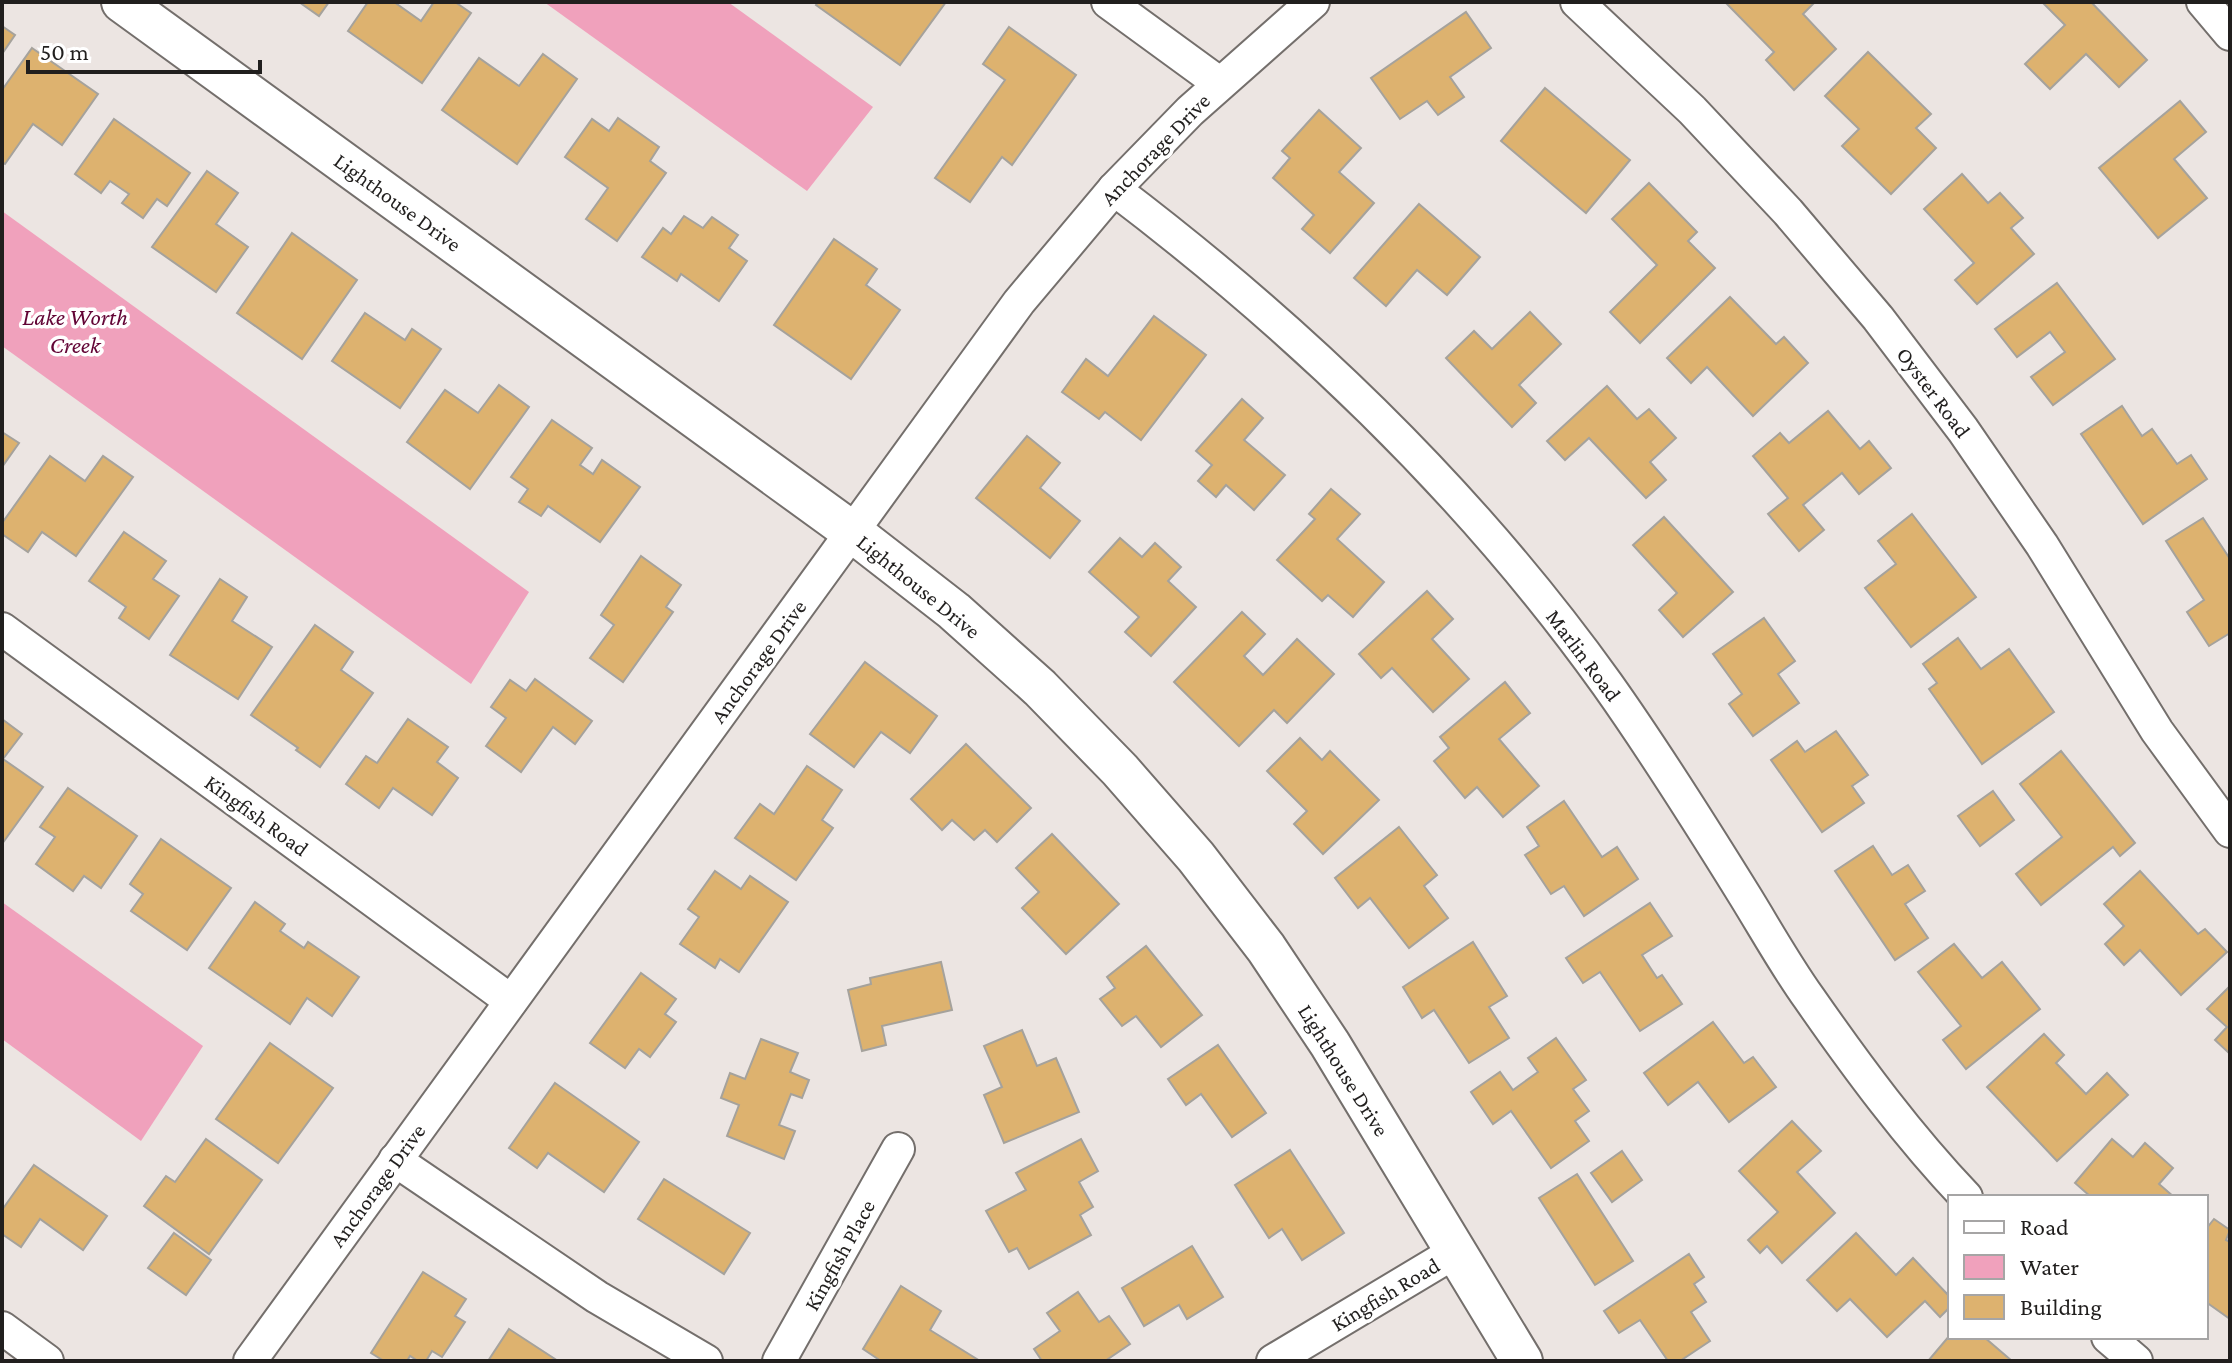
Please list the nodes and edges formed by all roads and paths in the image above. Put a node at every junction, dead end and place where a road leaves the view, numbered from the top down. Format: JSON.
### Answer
{"nodes":[{"id":1,"x":122,"y":2,"type":"edge"},
{"id":2,"x":1108,"y":2,"type":"edge"},
{"id":3,"x":1313,"y":2,"type":"edge"},
{"id":4,"x":1577,"y":2,"type":"edge"},
{"id":5,"x":1219,"y":83,"type":"junction"},
{"id":6,"x":1114,"y":189,"type":"junction"},
{"id":7,"x":851,"y":531,"type":"junction"},
{"id":8,"x":2,"y":629,"type":"edge"},
{"id":9,"x":2230,"y":831,"type":"edge"},
{"id":10,"x":511,"y":1001,"type":"junction"},
{"id":11,"x":898,"y":1149,"type":"dead end"},
{"id":12,"x":395,"y":1160,"type":"junction"},
{"id":13,"x":1964,"y":1195,"type":"edge"},
{"id":14,"x":1455,"y":1252,"type":"junction"},
{"id":15,"x":2,"y":1328,"type":"edge"},
{"id":16,"x":2110,"y":1339,"type":"edge"},
{"id":17,"x":47,"y":1361,"type":"edge"},
{"id":18,"x":250,"y":1361,"type":"edge"},
{"id":19,"x":706,"y":1361,"type":"edge"},
{"id":20,"x":779,"y":1361,"type":"edge"},
{"id":21,"x":1273,"y":1361,"type":"edge"},
{"id":22,"x":1522,"y":1361,"type":"edge"},
{"id":23,"x":2136,"y":1361,"type":"edge"}],
"edges":[{"from":1,"to":7,"type":"street","name":"Lighthouse Drive"},
{"from":2,"to":5,"type":"street"},
{"from":3,"to":5,"type":"street","name":"Anchorage Drive"},
{"from":4,"to":9,"type":"street","name":"Oyster Road"},
{"from":5,"to":6,"type":"street","name":"Anchorage Drive"},
{"from":6,"to":7,"type":"street","name":"Anchorage Drive"},
{"from":6,"to":13,"type":"street","name":"Marlin Road"},
{"from":7,"to":10,"type":"street","name":"Anchorage Drive"},
{"from":7,"to":14,"type":"street","name":"Lighthouse Drive"},
{"from":8,"to":10,"type":"street","name":"Kingfish Road"},
{"from":10,"to":12,"type":"street","name":"Anchorage Drive"},
{"from":11,"to":20,"type":"street","name":"Kingfish Place"},
{"from":12,"to":18,"type":"street","name":"Anchorage Drive"},
{"from":12,"to":19,"type":"street"},
{"from":14,"to":21,"type":"street","name":"Kingfish Road"},
{"from":14,"to":22,"type":"street","name":"Lighthouse Drive"},
{"from":15,"to":17,"type":"street"},
{"from":16,"to":23,"type":"street"}]}
